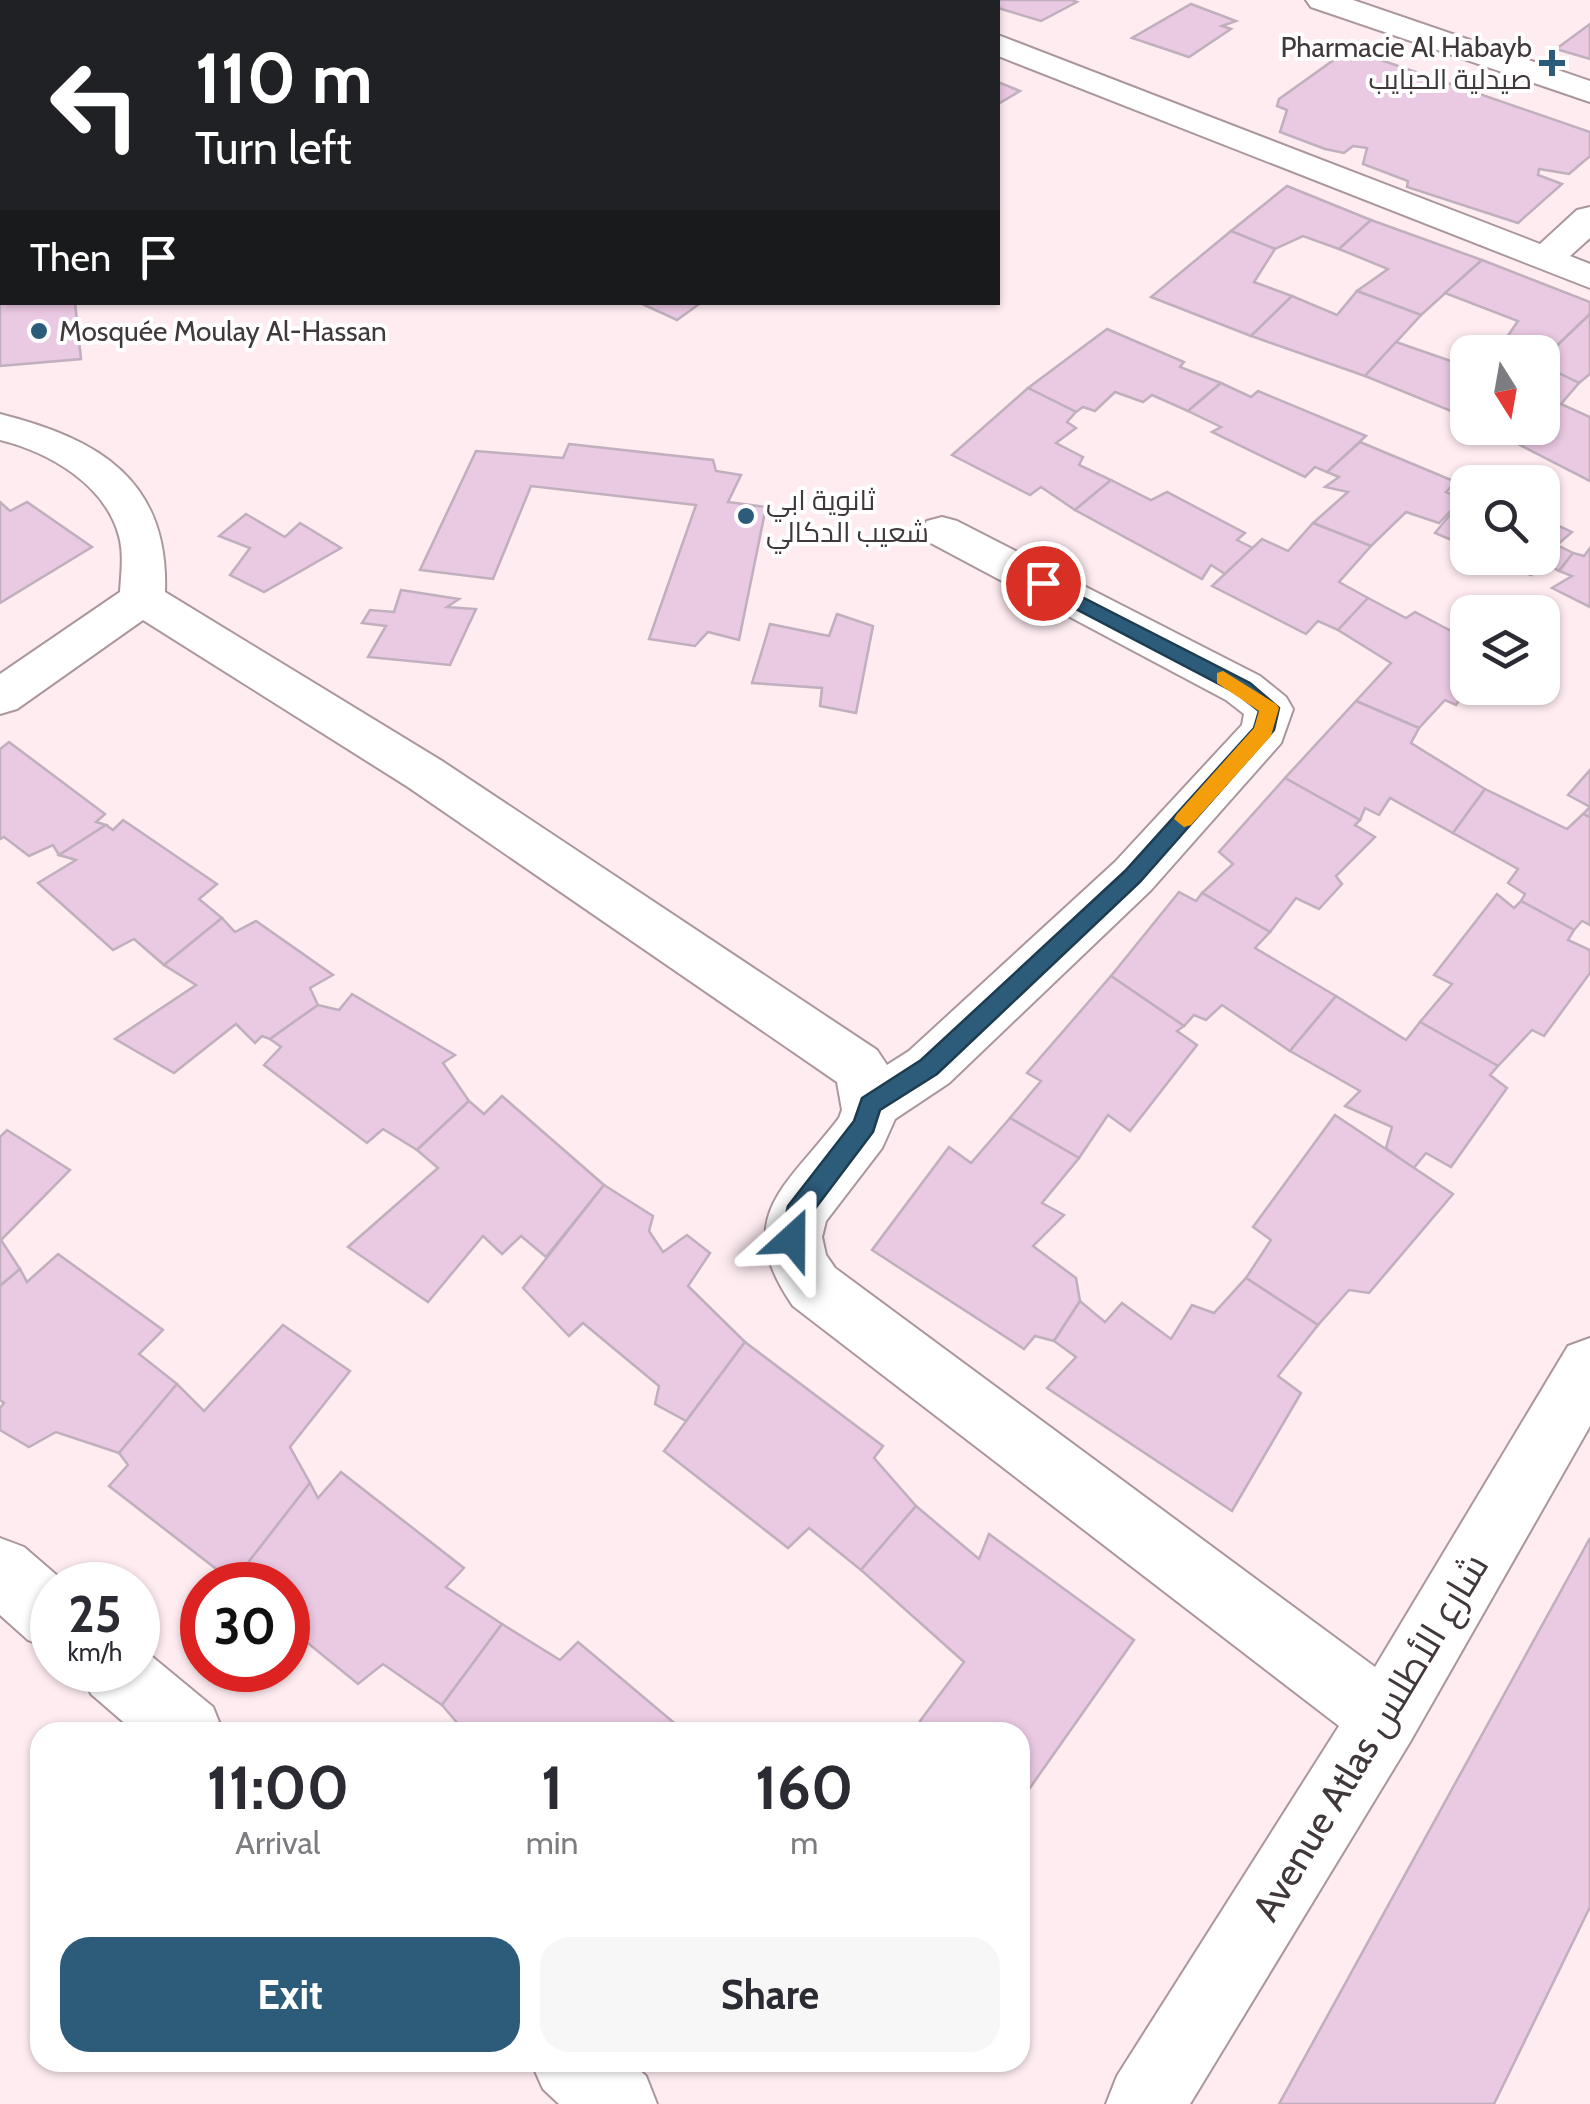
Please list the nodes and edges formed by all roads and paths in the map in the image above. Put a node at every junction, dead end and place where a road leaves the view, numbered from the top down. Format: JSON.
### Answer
{"nodes":[{"id":1,"x":1322,"y":0,"type":"edge"},
{"id":2,"x":1000,"y":46,"type":"edge"},
{"id":3,"x":1590,"y":92,"type":"edge"},
{"id":4,"x":1590,"y":218,"type":"edge"},
{"id":5,"x":1544,"y":260,"type":"junction"},
{"id":6,"x":1590,"y":277,"type":"edge"},
{"id":7,"x":0,"y":427,"type":"edge"},
{"id":8,"x":942,"y":531,"type":"dead end"},
{"id":9,"x":142,"y":599,"type":"junction"},
{"id":10,"x":0,"y":697,"type":"edge"},
{"id":11,"x":870,"y":1105,"type":"junction"},
{"id":12,"x":1590,"y":1367,"type":"edge"},
{"id":13,"x":0,"y":1571,"type":"edge"},
{"id":14,"x":30,"y":1597,"type":"edge"},
{"id":15,"x":141,"y":1692,"type":"edge"},
{"id":16,"x":1384,"y":1717,"type":"junction"},
{"id":17,"x":176,"y":1722,"type":"edge"},
{"id":18,"x":581,"y":2072,"type":"edge"},
{"id":19,"x":618,"y":2104,"type":"edge"},
{"id":20,"x":1145,"y":2104,"type":"edge"}],
"edges":[{"from":1,"to":3,"type":"street"},
{"from":2,"to":5,"type":"street"},
{"from":4,"to":5,"type":"street"},
{"from":5,"to":6,"type":"street"},
{"from":7,"to":9,"type":"street"},
{"from":8,"to":11,"type":"street"},
{"from":9,"to":10,"type":"street"},
{"from":9,"to":11,"type":"street"},
{"from":11,"to":16,"type":"street"},
{"from":12,"to":16,"type":"street","name":"Avenue Atlas شارع الأطلس"},
{"from":13,"to":14,"type":"street"},
{"from":15,"to":17,"type":"street"},
{"from":16,"to":20,"type":"street","name":"Avenue Atlas شارع الأطلس"},
{"from":18,"to":19,"type":"street"}]}
